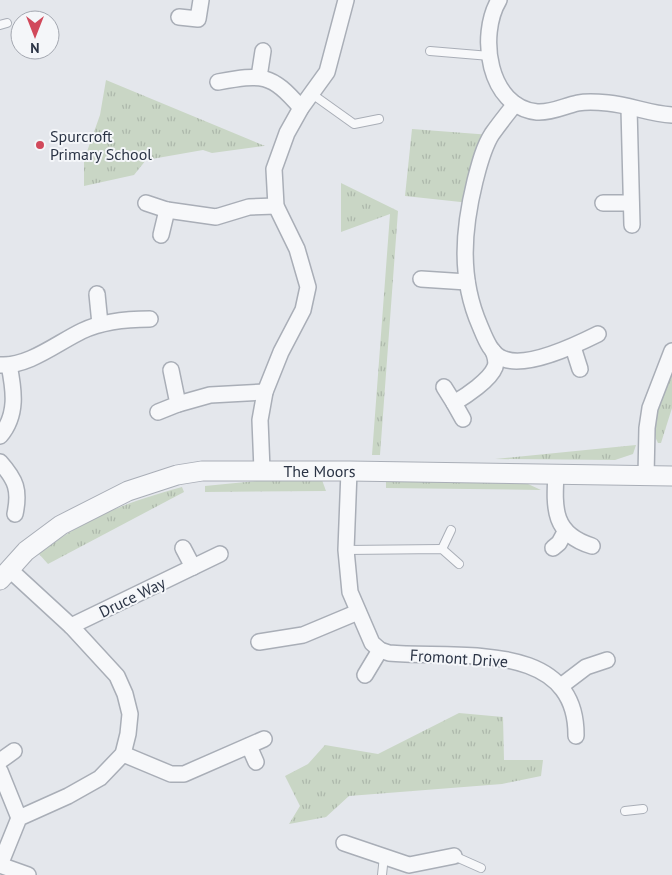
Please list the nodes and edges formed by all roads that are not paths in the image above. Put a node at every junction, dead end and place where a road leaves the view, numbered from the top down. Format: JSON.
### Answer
{"nodes":[{"id":1,"x":201,"y":0,"type":"edge"},
{"id":2,"x":346,"y":0,"type":"edge"},
{"id":3,"x":499,"y":0,"type":"edge"},
{"id":4,"x":179,"y":16,"type":"dead end"},
{"id":5,"x":263,"y":51,"type":"dead end"},
{"id":6,"x":430,"y":51,"type":"dead end"},
{"id":7,"x":490,"y":56,"type":"junction"},
{"id":8,"x":259,"y":77,"type":"junction"},
{"id":9,"x":218,"y":82,"type":"dead end"},
{"id":10,"x":312,"y":94,"type":"junction"},
{"id":11,"x":515,"y":104,"type":"junction"},
{"id":12,"x":301,"y":108,"type":"junction"},
{"id":13,"x":629,"y":108,"type":"junction"},
{"id":14,"x":672,"y":115,"type":"edge"},
{"id":15,"x":379,"y":119,"type":"dead end"},
{"id":16,"x":146,"y":203,"type":"dead end"},
{"id":17,"x":603,"y":203,"type":"dead end"},
{"id":18,"x":631,"y":203,"type":"junction"},
{"id":19,"x":276,"y":206,"type":"junction"},
{"id":20,"x":167,"y":210,"type":"junction"},
{"id":21,"x":632,"y":225,"type":"dead end"},
{"id":22,"x":161,"y":235,"type":"dead end"},
{"id":23,"x":421,"y":279,"type":"dead end"},
{"id":24,"x":467,"y":282,"type":"junction"},
{"id":25,"x":98,"y":294,"type":"dead end"},
{"id":26,"x":150,"y":319,"type":"dead end"},
{"id":27,"x":100,"y":324,"type":"junction"},
{"id":28,"x":598,"y":334,"type":"dead end"},
{"id":29,"x":573,"y":347,"type":"junction"},
{"id":30,"x":493,"y":351,"type":"junction"},
{"id":31,"x":672,"y":351,"type":"edge"},
{"id":32,"x":4,"y":365,"type":"edge"},
{"id":33,"x":580,"y":369,"type":"dead end"},
{"id":34,"x":171,"y":370,"type":"dead end"},
{"id":35,"x":444,"y":387,"type":"dead end"},
{"id":36,"x":265,"y":392,"type":"junction"},
{"id":37,"x":454,"y":403,"type":"junction"},
{"id":38,"x":178,"y":404,"type":"junction"},
{"id":39,"x":158,"y":412,"type":"dead end"},
{"id":40,"x":462,"y":419,"type":"dead end"},
{"id":41,"x":0,"y":436,"type":"edge"},
{"id":42,"x":0,"y":462,"type":"edge"},
{"id":43,"x":262,"y":470,"type":"junction"},
{"id":44,"x":349,"y":471,"type":"junction"},
{"id":45,"x":556,"y":474,"type":"junction"},
{"id":46,"x":646,"y":476,"type":"junction"},
{"id":47,"x":672,"y":476,"type":"edge"},
{"id":48,"x":15,"y":514,"type":"dead end"},
{"id":49,"x":451,"y":530,"type":"dead end"},
{"id":50,"x":565,"y":532,"type":"junction"},
{"id":51,"x":592,"y":546,"type":"dead end"},
{"id":52,"x":183,"y":548,"type":"dead end"},
{"id":53,"x":553,"y":548,"type":"dead end"},
{"id":54,"x":442,"y":549,"type":"junction"},
{"id":55,"x":346,"y":550,"type":"junction"},
{"id":56,"x":220,"y":554,"type":"dead end"},
{"id":57,"x":459,"y":564,"type":"dead end"},
{"id":58,"x":193,"y":567,"type":"junction"},
{"id":59,"x":5,"y":574,"type":"edge"},
{"id":60,"x":358,"y":612,"type":"junction"},
{"id":61,"x":72,"y":626,"type":"junction"},
{"id":62,"x":259,"y":642,"type":"dead end"},
{"id":63,"x":380,"y":650,"type":"junction"},
{"id":64,"x":607,"y":660,"type":"dead end"},
{"id":65,"x":365,"y":675,"type":"dead end"},
{"id":66,"x":561,"y":686,"type":"junction"},
{"id":67,"x":576,"y":736,"type":"dead end"},
{"id":68,"x":264,"y":739,"type":"dead end"},
{"id":69,"x":249,"y":746,"type":"junction"},
{"id":70,"x":14,"y":751,"type":"dead end"},
{"id":71,"x":123,"y":754,"type":"junction"},
{"id":72,"x":0,"y":760,"type":"edge"},
{"id":73,"x":256,"y":762,"type":"dead end"},
{"id":74,"x":0,"y":771,"type":"edge"},
{"id":75,"x":643,"y":809,"type":"dead end"},
{"id":76,"x":625,"y":811,"type":"dead end"},
{"id":77,"x":18,"y":818,"type":"junction"},
{"id":78,"x":344,"y":843,"type":"dead end"},
{"id":79,"x":384,"y":856,"type":"junction"},
{"id":80,"x":454,"y":856,"type":"joint"},
{"id":81,"x":0,"y":865,"type":"edge"},
{"id":82,"x":481,"y":868,"type":"dead end"},
{"id":83,"x":410,"y":870,"type":"edge"},
{"id":84,"x":28,"y":875,"type":"edge"},
{"id":85,"x":382,"y":875,"type":"edge"}],
"edges":[{"from":1,"to":4,"type":"street"},
{"from":2,"to":10,"type":"street"},
{"from":3,"to":7,"type":"street"},
{"from":5,"to":8,"type":"street"},
{"from":6,"to":7,"type":"lane"},
{"from":7,"to":11,"type":"street"},
{"from":8,"to":9,"type":"street"},
{"from":8,"to":12,"type":"street"},
{"from":10,"to":12,"type":"street"},
{"from":10,"to":15,"type":"lane"},
{"from":11,"to":13,"type":"street"},
{"from":11,"to":24,"type":"street"},
{"from":12,"to":19,"type":"street"},
{"from":13,"to":14,"type":"street"},
{"from":13,"to":18,"type":"street"},
{"from":16,"to":20,"type":"street"},
{"from":17,"to":18,"type":"street"},
{"from":18,"to":21,"type":"street"},
{"from":19,"to":20,"type":"street"},
{"from":19,"to":36,"type":"street"},
{"from":20,"to":22,"type":"street"},
{"from":23,"to":24,"type":"street"},
{"from":24,"to":30,"type":"street"},
{"from":25,"to":27,"type":"street"},
{"from":26,"to":27,"type":"street"},
{"from":27,"to":32,"type":"street"},
{"from":28,"to":29,"type":"street"},
{"from":29,"to":30,"type":"street"},
{"from":29,"to":33,"type":"street"},
{"from":30,"to":37,"type":"street"},
{"from":31,"to":46,"type":"street"},
{"from":32,"to":41,"type":"street"},
{"from":34,"to":38,"type":"street"},
{"from":35,"to":37,"type":"street"},
{"from":36,"to":38,"type":"street"},
{"from":36,"to":43,"type":"street"},
{"from":37,"to":40,"type":"street"},
{"from":38,"to":39,"type":"street"},
{"from":42,"to":48,"type":"street"},
{"from":43,"to":44,"type":"street","name":"The Moors"},
{"from":43,"to":59,"type":"street","name":"The Moors"},
{"from":44,"to":45,"type":"street","name":"The Moors"},
{"from":44,"to":55,"type":"street"},
{"from":45,"to":46,"type":"street","name":"The Moors"},
{"from":45,"to":50,"type":"street"},
{"from":46,"to":47,"type":"street","name":"The Moors"},
{"from":49,"to":54,"type":"lane"},
{"from":50,"to":51,"type":"street"},
{"from":50,"to":53,"type":"street"},
{"from":52,"to":58,"type":"street"},
{"from":54,"to":55,"type":"lane"},
{"from":54,"to":57,"type":"lane"},
{"from":55,"to":60,"type":"street"},
{"from":56,"to":58,"type":"street","name":"Druce Way"},
{"from":58,"to":61,"type":"street","name":"Druce Way"},
{"from":59,"to":61,"type":"street"},
{"from":60,"to":62,"type":"street"},
{"from":60,"to":63,"type":"street"},
{"from":61,"to":71,"type":"street"},
{"from":63,"to":65,"type":"street"},
{"from":63,"to":66,"type":"street","name":"Fromont Drive"},
{"from":64,"to":66,"type":"street"},
{"from":66,"to":67,"type":"street","name":"Fromont Drive"},
{"from":68,"to":69,"type":"street"},
{"from":69,"to":71,"type":"street"},
{"from":69,"to":73,"type":"street"},
{"from":70,"to":72,"type":"street"},
{"from":71,"to":77,"type":"street"},
{"from":74,"to":77,"type":"street"},
{"from":75,"to":76,"type":"lane"},
{"from":77,"to":81,"type":"street"},
{"from":78,"to":79,"type":"street"},
{"from":79,"to":83,"type":"street"},
{"from":79,"to":85,"type":"lane"},
{"from":80,"to":82,"type":"lane"},
{"from":80,"to":83,"type":"street"},
{"from":81,"to":84,"type":"street"}]}
